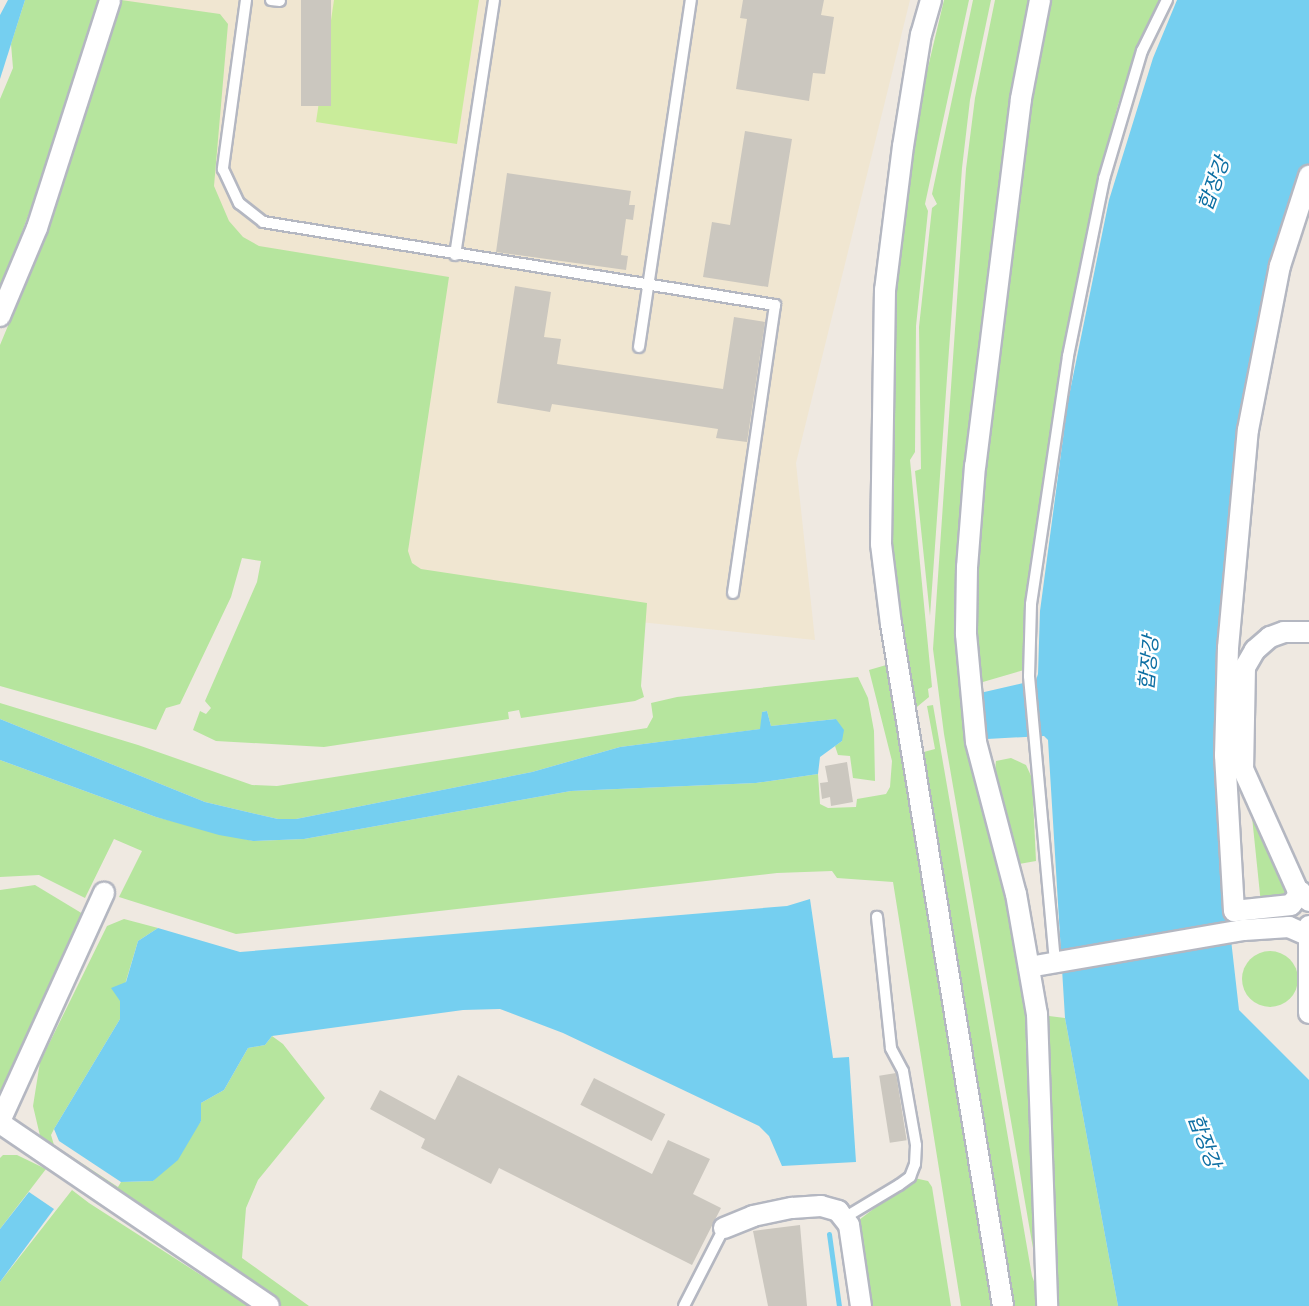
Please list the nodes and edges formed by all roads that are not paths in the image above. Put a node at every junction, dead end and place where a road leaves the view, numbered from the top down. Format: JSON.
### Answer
{"nodes":[{"id":1,"x":110,"y":0,"type":"edge"},
{"id":2,"x":246,"y":0,"type":"edge"},
{"id":3,"x":494,"y":0,"type":"edge"},
{"id":4,"x":691,"y":0,"type":"edge"},
{"id":5,"x":931,"y":0,"type":"edge"},
{"id":6,"x":1040,"y":0,"type":"edge"},
{"id":7,"x":1167,"y":0,"type":"edge"},
{"id":8,"x":1309,"y":176,"type":"edge"},
{"id":9,"x":1300,"y":226,"type":"edge"},
{"id":10,"x":455,"y":255,"type":"junction"},
{"id":11,"x":648,"y":285,"type":"junction"},
{"id":12,"x":0,"y":316,"type":"edge"},
{"id":13,"x":639,"y":347,"type":"dead end"},
{"id":14,"x":733,"y":593,"type":"dead end"},
{"id":15,"x":1309,"y":632,"type":"edge"},
{"id":16,"x":1245,"y":667,"type":"junction"},
{"id":17,"x":1227,"y":687,"type":"junction"},
{"id":18,"x":1225,"y":755,"type":"junction"},
{"id":19,"x":1243,"y":769,"type":"junction"},
{"id":20,"x":104,"y":893,"type":"dead end"},
{"id":21,"x":1305,"y":896,"type":"edge"},
{"id":22,"x":877,"y":917,"type":"dead end"},
{"id":23,"x":1308,"y":930,"type":"edge"},
{"id":24,"x":1056,"y":962,"type":"junction"},
{"id":25,"x":1029,"y":967,"type":"junction"},
{"id":26,"x":1309,"y":1013,"type":"edge"},
{"id":27,"x":0,"y":1122,"type":"edge"},
{"id":28,"x":844,"y":1218,"type":"junction"},
{"id":29,"x":724,"y":1228,"type":"joint"},
{"id":30,"x":269,"y":1306,"type":"edge"},
{"id":31,"x":684,"y":1306,"type":"edge"},
{"id":32,"x":861,"y":1306,"type":"edge"},
{"id":33,"x":1003,"y":1306,"type":"edge"},
{"id":34,"x":1047,"y":1306,"type":"edge"}],
"edges":[{"from":1,"to":12,"type":"street"},
{"from":2,"to":10,"type":"lane"},
{"from":3,"to":10,"type":"lane"},
{"from":4,"to":11,"type":"lane"},
{"from":5,"to":33,"type":"street"},
{"from":6,"to":25,"type":"street"},
{"from":7,"to":24,"type":"lane"},
{"from":8,"to":9,"type":"street"},
{"from":9,"to":17,"type":"street"},
{"from":10,"to":11,"type":"lane"},
{"from":11,"to":13,"type":"lane"},
{"from":11,"to":14,"type":"lane"},
{"from":15,"to":16,"type":"street"},
{"from":16,"to":17,"type":"street"},
{"from":16,"to":19,"type":"street"},
{"from":17,"to":18,"type":"street"},
{"from":18,"to":19,"type":"street"},
{"from":18,"to":21,"type":"street"},
{"from":19,"to":21,"type":"street"},
{"from":20,"to":27,"type":"street"},
{"from":22,"to":28,"type":"lane"},
{"from":23,"to":24,"type":"street"},
{"from":23,"to":26,"type":"street"},
{"from":24,"to":25,"type":"street"},
{"from":25,"to":34,"type":"street"},
{"from":27,"to":30,"type":"street"},
{"from":28,"to":29,"type":"street"},
{"from":28,"to":32,"type":"street"},
{"from":29,"to":31,"type":"lane"}]}
